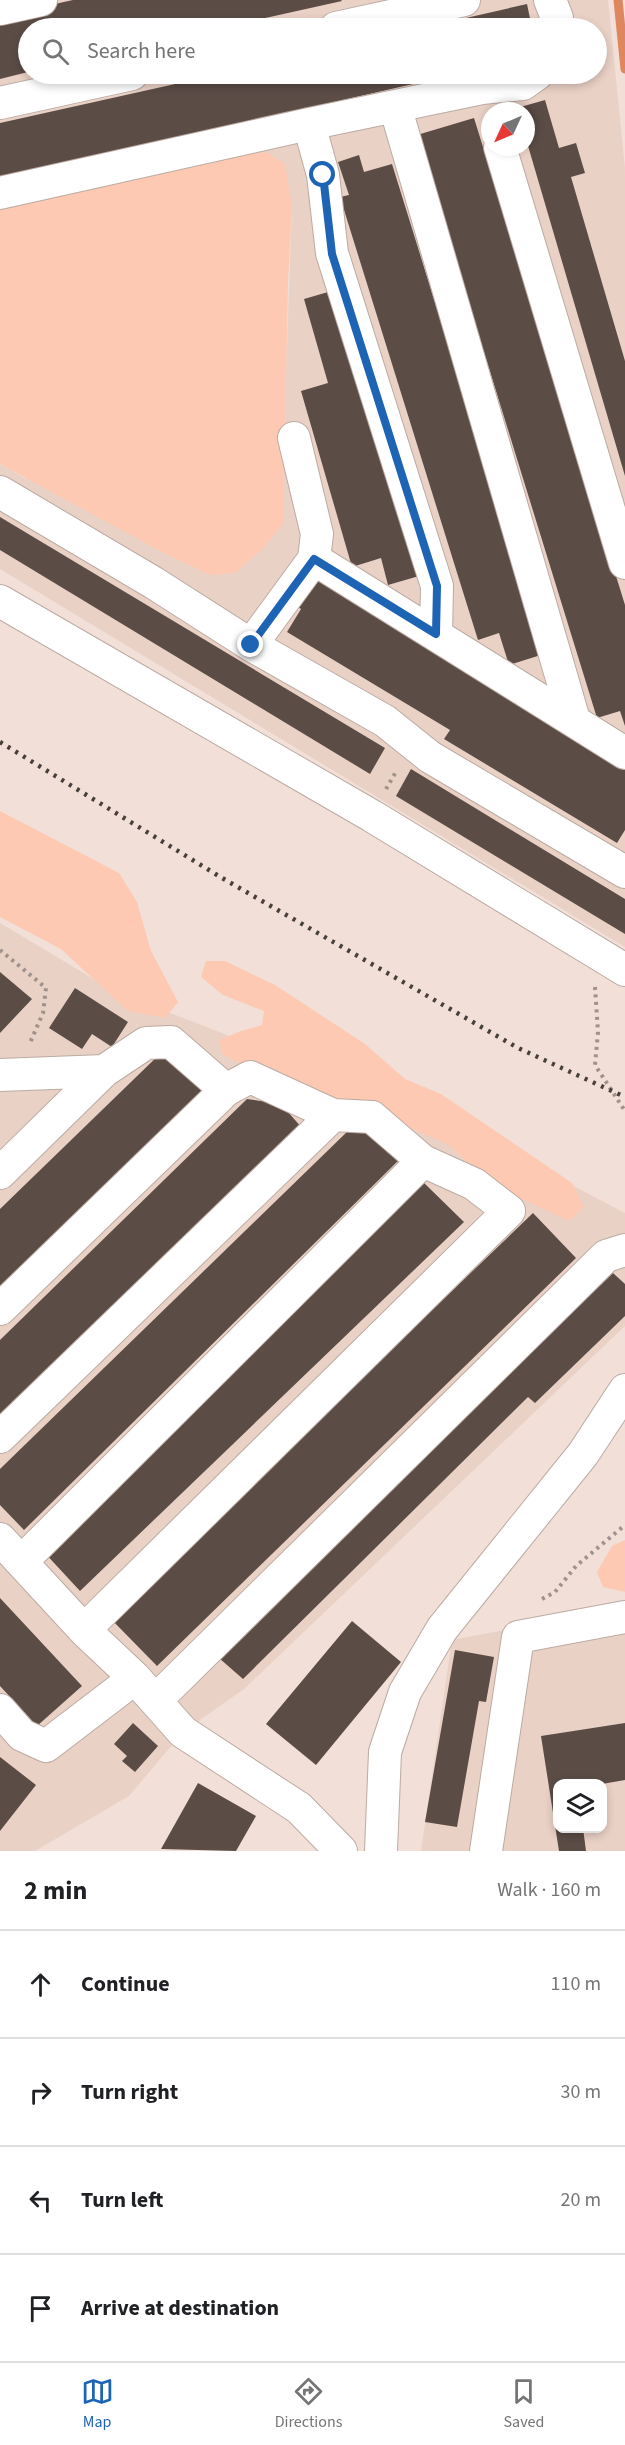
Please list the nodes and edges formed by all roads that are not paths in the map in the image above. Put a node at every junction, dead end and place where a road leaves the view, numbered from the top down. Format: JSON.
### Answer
{"nodes":[{"id":1,"x":41,"y":0,"type":"edge"},
{"id":2,"x":464,"y":0,"type":"edge"},
{"id":3,"x":550,"y":0,"type":"edge"},
{"id":4,"x":0,"y":9,"type":"edge"},
{"id":5,"x":382,"y":18,"type":"edge"},
{"id":6,"x":557,"y":18,"type":"edge"},
{"id":7,"x":86,"y":84,"type":"edge"},
{"id":8,"x":523,"y":84,"type":"edge"},
{"id":9,"x":486,"y":101,"type":"edge"},
{"id":10,"x":0,"y":103,"type":"edge"},
{"id":11,"x":395,"y":106,"type":"junction"},
{"id":12,"x":309,"y":124,"type":"junction"},
{"id":13,"x":503,"y":156,"type":"edge"},
{"id":14,"x":0,"y":193,"type":"edge"},
{"id":15,"x":294,"y":438,"type":"dead end"},
{"id":16,"x":0,"y":492,"type":"edge"},
{"id":17,"x":314,"y":559,"type":"junction"},
{"id":18,"x":625,"y":563,"type":"edge"},
{"id":19,"x":0,"y":601,"type":"edge"},
{"id":20,"x":436,"y":634,"type":"junction"},
{"id":21,"x":251,"y":645,"type":"junction"},
{"id":22,"x":574,"y":720,"type":"junction"},
{"id":23,"x":625,"y":753,"type":"edge"},
{"id":24,"x":625,"y":872,"type":"edge"},
{"id":25,"x":625,"y":970,"type":"edge"},
{"id":26,"x":104,"y":1071,"type":"junction"},
{"id":27,"x":8,"y":1074,"type":"edge"},
{"id":28,"x":226,"y":1090,"type":"junction"},
{"id":29,"x":333,"y":1115,"type":"junction"},
{"id":30,"x":423,"y":1161,"type":"junction"},
{"id":31,"x":0,"y":1173,"type":"edge"},
{"id":32,"x":625,"y":1250,"type":"edge"},
{"id":33,"x":0,"y":1310,"type":"edge"},
{"id":34,"x":625,"y":1390,"type":"edge"},
{"id":35,"x":0,"y":1437,"type":"edge"},
{"id":36,"x":0,"y":1539,"type":"edge"},
{"id":37,"x":22,"y":1562,"type":"junction"},
{"id":38,"x":625,"y":1617,"type":"edge"},
{"id":39,"x":84,"y":1630,"type":"junction"},
{"id":40,"x":135,"y":1678,"type":"junction"},
{"id":41,"x":156,"y":1700,"type":"junction"},
{"id":42,"x":0,"y":1710,"type":"edge"},
{"id":43,"x":341,"y":1851,"type":"edge"},
{"id":44,"x":381,"y":1851,"type":"edge"},
{"id":45,"x":486,"y":1851,"type":"edge"}],
"edges":[{"from":1,"to":4,"type":"street"},
{"from":2,"to":5,"type":"street"},
{"from":3,"to":6,"type":"street"},
{"from":7,"to":10,"type":"street"},
{"from":8,"to":9,"type":"street"},
{"from":9,"to":11,"type":"street"},
{"from":11,"to":12,"type":"street"},
{"from":11,"to":22,"type":"street"},
{"from":12,"to":14,"type":"street"},
{"from":12,"to":20,"type":"street"},
{"from":13,"to":18,"type":"street"},
{"from":15,"to":17,"type":"street"},
{"from":16,"to":21,"type":"street"},
{"from":17,"to":20,"type":"street"},
{"from":17,"to":21,"type":"street"},
{"from":19,"to":25,"type":"street"},
{"from":20,"to":22,"type":"street"},
{"from":21,"to":24,"type":"street"},
{"from":22,"to":23,"type":"street"},
{"from":26,"to":27,"type":"street"},
{"from":26,"to":28,"type":"street"},
{"from":26,"to":31,"type":"street"},
{"from":28,"to":29,"type":"street"},
{"from":28,"to":33,"type":"street"},
{"from":29,"to":30,"type":"street"},
{"from":29,"to":35,"type":"street"},
{"from":30,"to":37,"type":"street"},
{"from":30,"to":39,"type":"street"},
{"from":32,"to":41,"type":"street"},
{"from":34,"to":44,"type":"street"},
{"from":36,"to":37,"type":"street"},
{"from":37,"to":39,"type":"street"},
{"from":38,"to":45,"type":"street"},
{"from":39,"to":40,"type":"street"},
{"from":40,"to":41,"type":"street"},
{"from":40,"to":42,"type":"street"},
{"from":41,"to":43,"type":"street"}]}
